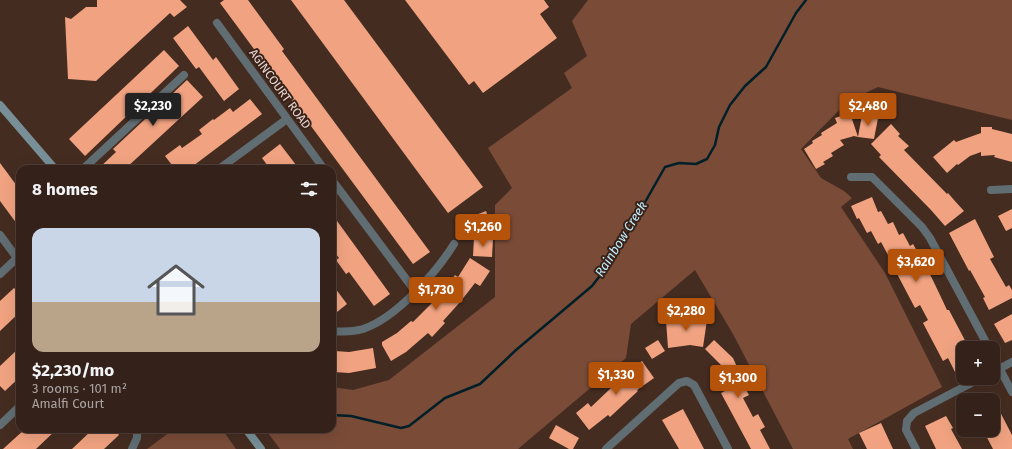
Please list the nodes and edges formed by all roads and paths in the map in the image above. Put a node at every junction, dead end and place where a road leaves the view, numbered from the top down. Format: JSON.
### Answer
{"nodes":[{"id":1,"x":217,"y":23,"type":"dead end"},
{"id":2,"x":184,"y":75,"type":"dead end"},
{"id":3,"x":0,"y":105,"type":"edge"},
{"id":4,"x":287,"y":119,"type":"junction"},
{"id":5,"x":52,"y":165,"type":"edge"},
{"id":6,"x":87,"y":165,"type":"edge"},
{"id":7,"x":224,"y":165,"type":"edge"},
{"id":8,"x":321,"y":165,"type":"edge"},
{"id":9,"x":851,"y":177,"type":"dead end"},
{"id":10,"x":336,"y":185,"type":"edge"},
{"id":11,"x":1012,"y":189,"type":"edge"},
{"id":12,"x":991,"y":190,"type":"dead end"},
{"id":13,"x":0,"y":235,"type":"edge"},
{"id":14,"x":454,"y":244,"type":"dead end"},
{"id":15,"x":16,"y":256,"type":"edge"},
{"id":16,"x":16,"y":262,"type":"edge"},
{"id":17,"x":0,"y":274,"type":"edge"},
{"id":18,"x":415,"y":291,"type":"junction"},
{"id":19,"x":336,"y":331,"type":"edge"},
{"id":20,"x":985,"y":341,"type":"edge"},
{"id":21,"x":1012,"y":362,"type":"edge"},
{"id":22,"x":1000,"y":368,"type":"edge"},
{"id":23,"x":1000,"y":376,"type":"edge"},
{"id":24,"x":968,"y":385,"type":"edge"},
{"id":25,"x":1012,"y":392,"type":"edge"},
{"id":26,"x":16,"y":410,"type":"edge"},
{"id":27,"x":0,"y":425,"type":"edge"},
{"id":28,"x":137,"y":433,"type":"edge"},
{"id":29,"x":249,"y":433,"type":"edge"},
{"id":30,"x":132,"y":449,"type":"edge"},
{"id":31,"x":261,"y":449,"type":"edge"},
{"id":32,"x":606,"y":449,"type":"edge"},
{"id":33,"x":728,"y":449,"type":"edge"},
{"id":34,"x":916,"y":449,"type":"edge"}],
"edges":[{"from":1,"to":4,"type":"street","name":"AGINCOURT ROAD"},
{"from":2,"to":6,"type":"street"},
{"from":3,"to":5,"type":"street"},
{"from":4,"to":7,"type":"street"},
{"from":4,"to":8,"type":"street","name":"AGINCOURT ROAD"},
{"from":9,"to":20,"type":"street"},
{"from":10,"to":18,"type":"street"},
{"from":11,"to":12,"type":"street"},
{"from":13,"to":15,"type":"street"},
{"from":14,"to":18,"type":"street"},
{"from":16,"to":17,"type":"street"},
{"from":18,"to":19,"type":"street"},
{"from":21,"to":22,"type":"street"},
{"from":23,"to":25,"type":"street"},
{"from":24,"to":34,"type":"street"},
{"from":26,"to":27,"type":"street"},
{"from":28,"to":30,"type":"street"},
{"from":29,"to":31,"type":"street"},
{"from":32,"to":33,"type":"street"}]}
